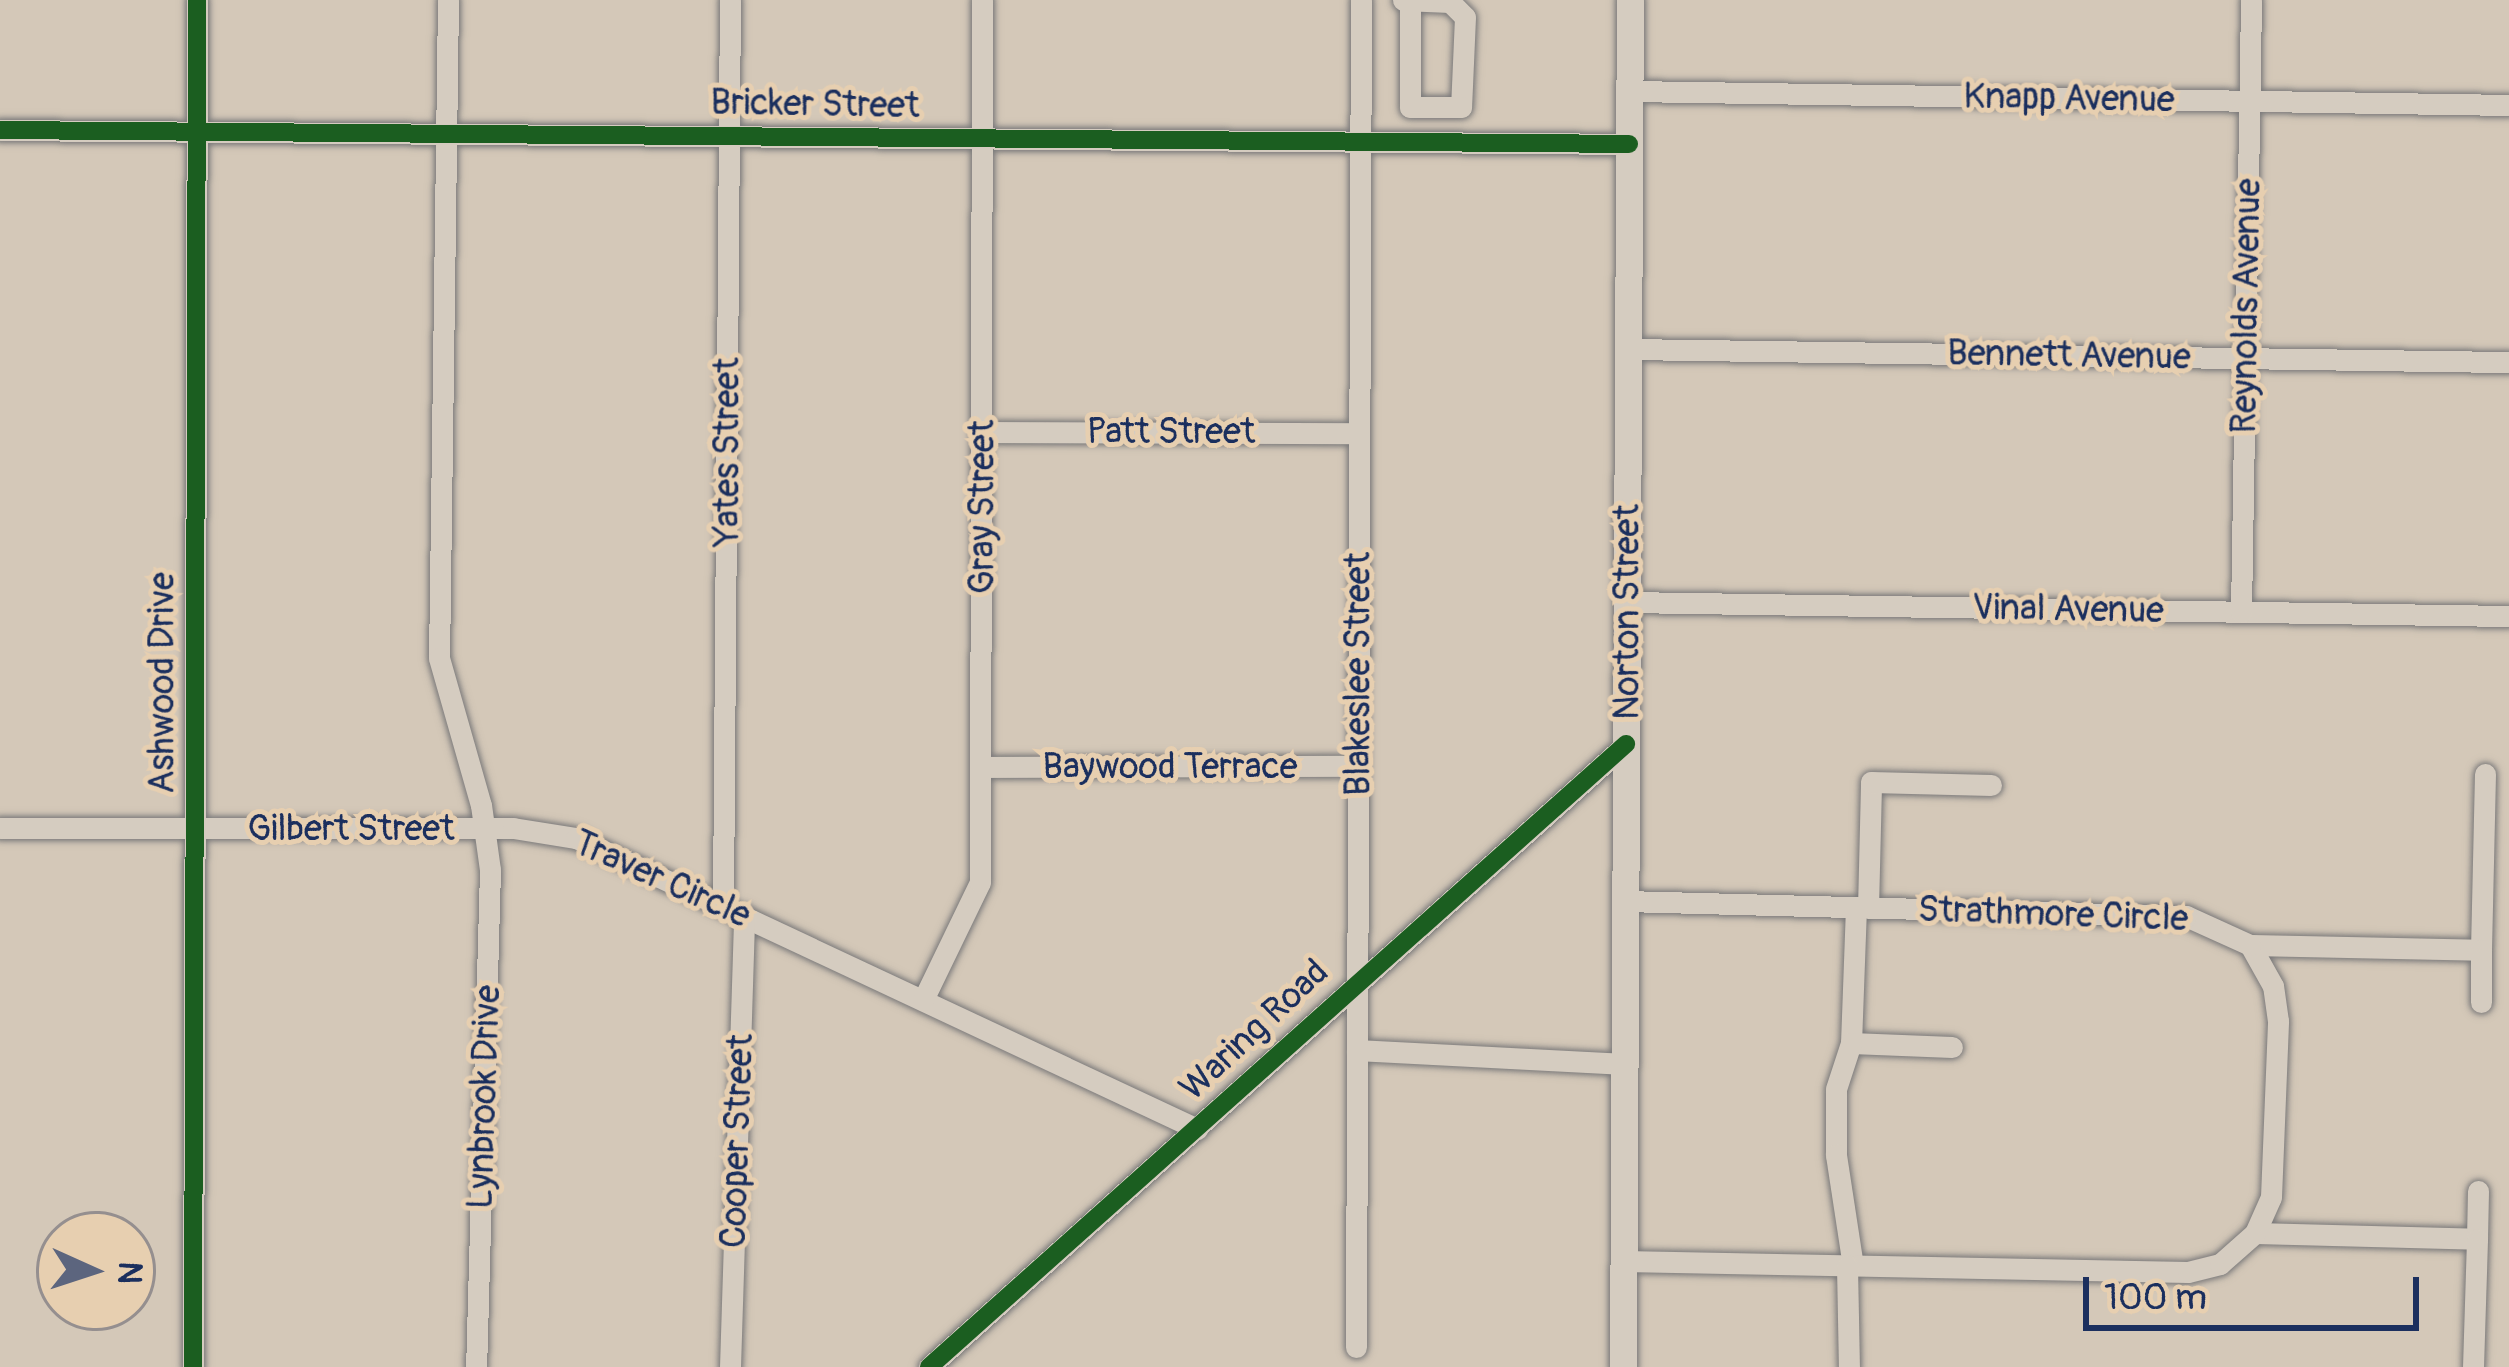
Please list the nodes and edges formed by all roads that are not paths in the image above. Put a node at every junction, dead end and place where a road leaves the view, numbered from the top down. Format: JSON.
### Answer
{"nodes":[{"id":1,"x":197,"y":0,"type":"edge"},
{"id":2,"x":448,"y":0,"type":"edge"},
{"id":3,"x":730,"y":0,"type":"edge"},
{"id":4,"x":982,"y":0,"type":"edge"},
{"id":5,"x":1361,"y":0,"type":"edge"},
{"id":6,"x":1407,"y":0,"type":"edge"},
{"id":7,"x":1630,"y":0,"type":"edge"},
{"id":8,"x":2251,"y":0,"type":"edge"},
{"id":9,"x":1630,"y":91,"type":"junction"},
{"id":10,"x":2249,"y":100,"type":"junction"},
{"id":11,"x":2509,"y":105,"type":"edge"},
{"id":12,"x":0,"y":130,"type":"edge"},
{"id":13,"x":196,"y":131,"type":"junction"},
{"id":14,"x":446,"y":134,"type":"junction"},
{"id":15,"x":730,"y":136,"type":"junction"},
{"id":16,"x":981,"y":138,"type":"junction"},
{"id":17,"x":1361,"y":142,"type":"junction"},
{"id":18,"x":1629,"y":144,"type":"junction"},
{"id":19,"x":1628,"y":349,"type":"junction"},
{"id":20,"x":2246,"y":358,"type":"junction"},
{"id":21,"x":2509,"y":362,"type":"edge"},
{"id":22,"x":982,"y":432,"type":"junction"},
{"id":23,"x":1359,"y":433,"type":"junction"},
{"id":24,"x":1627,"y":602,"type":"junction"},
{"id":25,"x":2241,"y":612,"type":"junction"},
{"id":26,"x":2509,"y":616,"type":"edge"},
{"id":27,"x":1626,"y":744,"type":"junction"},
{"id":28,"x":1358,"y":766,"type":"junction"},
{"id":29,"x":982,"y":767,"type":"junction"},
{"id":30,"x":2485,"y":774,"type":"dead end"},
{"id":31,"x":1991,"y":785,"type":"dead end"},
{"id":32,"x":0,"y":828,"type":"edge"},
{"id":33,"x":486,"y":828,"type":"junction"},
{"id":34,"x":195,"y":830,"type":"junction"},
{"id":35,"x":1625,"y":901,"type":"junction"},
{"id":36,"x":1862,"y":907,"type":"junction"},
{"id":37,"x":734,"y":909,"type":"junction"},
{"id":38,"x":2250,"y":945,"type":"junction"},
{"id":39,"x":2482,"y":950,"type":"junction"},
{"id":40,"x":1357,"y":979,"type":"junction"},
{"id":41,"x":922,"y":1000,"type":"junction"},
{"id":42,"x":2481,"y":1002,"type":"dead end"},
{"id":43,"x":1851,"y":1043,"type":"junction"},
{"id":44,"x":1952,"y":1047,"type":"dead end"},
{"id":45,"x":1357,"y":1050,"type":"junction"},
{"id":46,"x":1624,"y":1064,"type":"junction"},
{"id":47,"x":1196,"y":1129,"type":"junction"},
{"id":48,"x":2478,"y":1191,"type":"dead end"},
{"id":49,"x":2255,"y":1233,"type":"junction"},
{"id":50,"x":2477,"y":1239,"type":"junction"},
{"id":51,"x":1623,"y":1261,"type":"junction"},
{"id":52,"x":1850,"y":1266,"type":"junction"},
{"id":53,"x":1356,"y":1347,"type":"dead end"},
{"id":54,"x":193,"y":1367,"type":"edge"},
{"id":55,"x":476,"y":1367,"type":"edge"},
{"id":56,"x":730,"y":1367,"type":"edge"},
{"id":57,"x":929,"y":1367,"type":"edge"},
{"id":58,"x":1623,"y":1367,"type":"edge"},
{"id":59,"x":1849,"y":1367,"type":"edge"},
{"id":60,"x":2473,"y":1367,"type":"edge"}],
"edges":[{"from":1,"to":13,"type":"street","name":"Ashwood Drive"},
{"from":2,"to":14,"type":"street"},
{"from":3,"to":15,"type":"street","name":"Yates Street"},
{"from":4,"to":16,"type":"street","name":"Gray Street"},
{"from":5,"to":17,"type":"street","name":"Blakeslee Street"},
{"from":6,"to":6,"type":"street"},
{"from":7,"to":9,"type":"main road","name":"Norton Street"},
{"from":8,"to":10,"type":"street","name":"Reynolds Avenue"},
{"from":9,"to":10,"type":"street","name":"Knapp Avenue"},
{"from":9,"to":18,"type":"main road","name":"Norton Street"},
{"from":10,"to":11,"type":"street","name":"Knapp Avenue"},
{"from":10,"to":20,"type":"street","name":"Reynolds Avenue"},
{"from":12,"to":13,"type":"street","name":"Bricker Street"},
{"from":13,"to":14,"type":"street","name":"Bricker Street"},
{"from":13,"to":34,"type":"street","name":"Ashwood Drive"},
{"from":14,"to":15,"type":"street","name":"Bricker Street"},
{"from":14,"to":33,"type":"street"},
{"from":15,"to":16,"type":"street","name":"Bricker Street"},
{"from":15,"to":37,"type":"street","name":"Yates Street"},
{"from":16,"to":17,"type":"street","name":"Bricker Street"},
{"from":16,"to":22,"type":"street","name":"Gray Street"},
{"from":17,"to":18,"type":"street","name":"Bricker Street"},
{"from":17,"to":23,"type":"street","name":"Blakeslee Street"},
{"from":18,"to":19,"type":"main road","name":"Norton Street"},
{"from":19,"to":20,"type":"street","name":"Bennett Avenue"},
{"from":19,"to":24,"type":"main road","name":"Norton Street"},
{"from":20,"to":21,"type":"street","name":"Bennett Avenue"},
{"from":20,"to":25,"type":"street","name":"Reynolds Avenue"},
{"from":22,"to":23,"type":"street","name":"Patt Street"},
{"from":22,"to":29,"type":"street","name":"Gray Street"},
{"from":23,"to":28,"type":"street","name":"Blakeslee Street"},
{"from":24,"to":25,"type":"street","name":"Vinal Avenue"},
{"from":24,"to":27,"type":"main road","name":"Norton Street"},
{"from":25,"to":26,"type":"street","name":"Vinal Avenue"},
{"from":27,"to":35,"type":"main road","name":"Norton Street"},
{"from":27,"to":40,"type":"street","name":"Waring Road"},
{"from":28,"to":29,"type":"street","name":"Baywood Terrace"},
{"from":28,"to":40,"type":"street","name":"Blakeslee Street"},
{"from":29,"to":41,"type":"street","name":"Gray Street"},
{"from":30,"to":39,"type":"street"},
{"from":31,"to":36,"type":"street"},
{"from":32,"to":34,"type":"street","name":"Gilbert Street"},
{"from":33,"to":34,"type":"street","name":"Gilbert Street"},
{"from":33,"to":37,"type":"street","name":"Traver Circle"},
{"from":33,"to":55,"type":"street","name":"Lynbrook Drive"},
{"from":34,"to":54,"type":"street","name":"Ashwood Drive"},
{"from":35,"to":36,"type":"street","name":"Strathmore Circle"},
{"from":35,"to":46,"type":"main road","name":"Norton Street"},
{"from":36,"to":38,"type":"street","name":"Strathmore Circle"},
{"from":36,"to":43,"type":"street"},
{"from":37,"to":41,"type":"street","name":"Traver Circle"},
{"from":37,"to":56,"type":"street","name":"Cooper Street"},
{"from":38,"to":39,"type":"street"},
{"from":38,"to":49,"type":"street"},
{"from":39,"to":42,"type":"street"},
{"from":40,"to":45,"type":"street","name":"Blakeslee Street"},
{"from":40,"to":47,"type":"street","name":"Waring Road"},
{"from":41,"to":47,"type":"street","name":"Traver Circle"},
{"from":43,"to":44,"type":"street"},
{"from":43,"to":52,"type":"street"},
{"from":45,"to":46,"type":"street"},
{"from":45,"to":53,"type":"street","name":"Blakeslee Street"},
{"from":46,"to":51,"type":"main road","name":"Norton Street"},
{"from":47,"to":57,"type":"street","name":"Waring Road"},
{"from":48,"to":50,"type":"street"},
{"from":49,"to":50,"type":"street"},
{"from":49,"to":52,"type":"street"},
{"from":50,"to":60,"type":"street"},
{"from":51,"to":52,"type":"street"},
{"from":51,"to":58,"type":"main road","name":"Norton Street"},
{"from":52,"to":59,"type":"street"}]}
